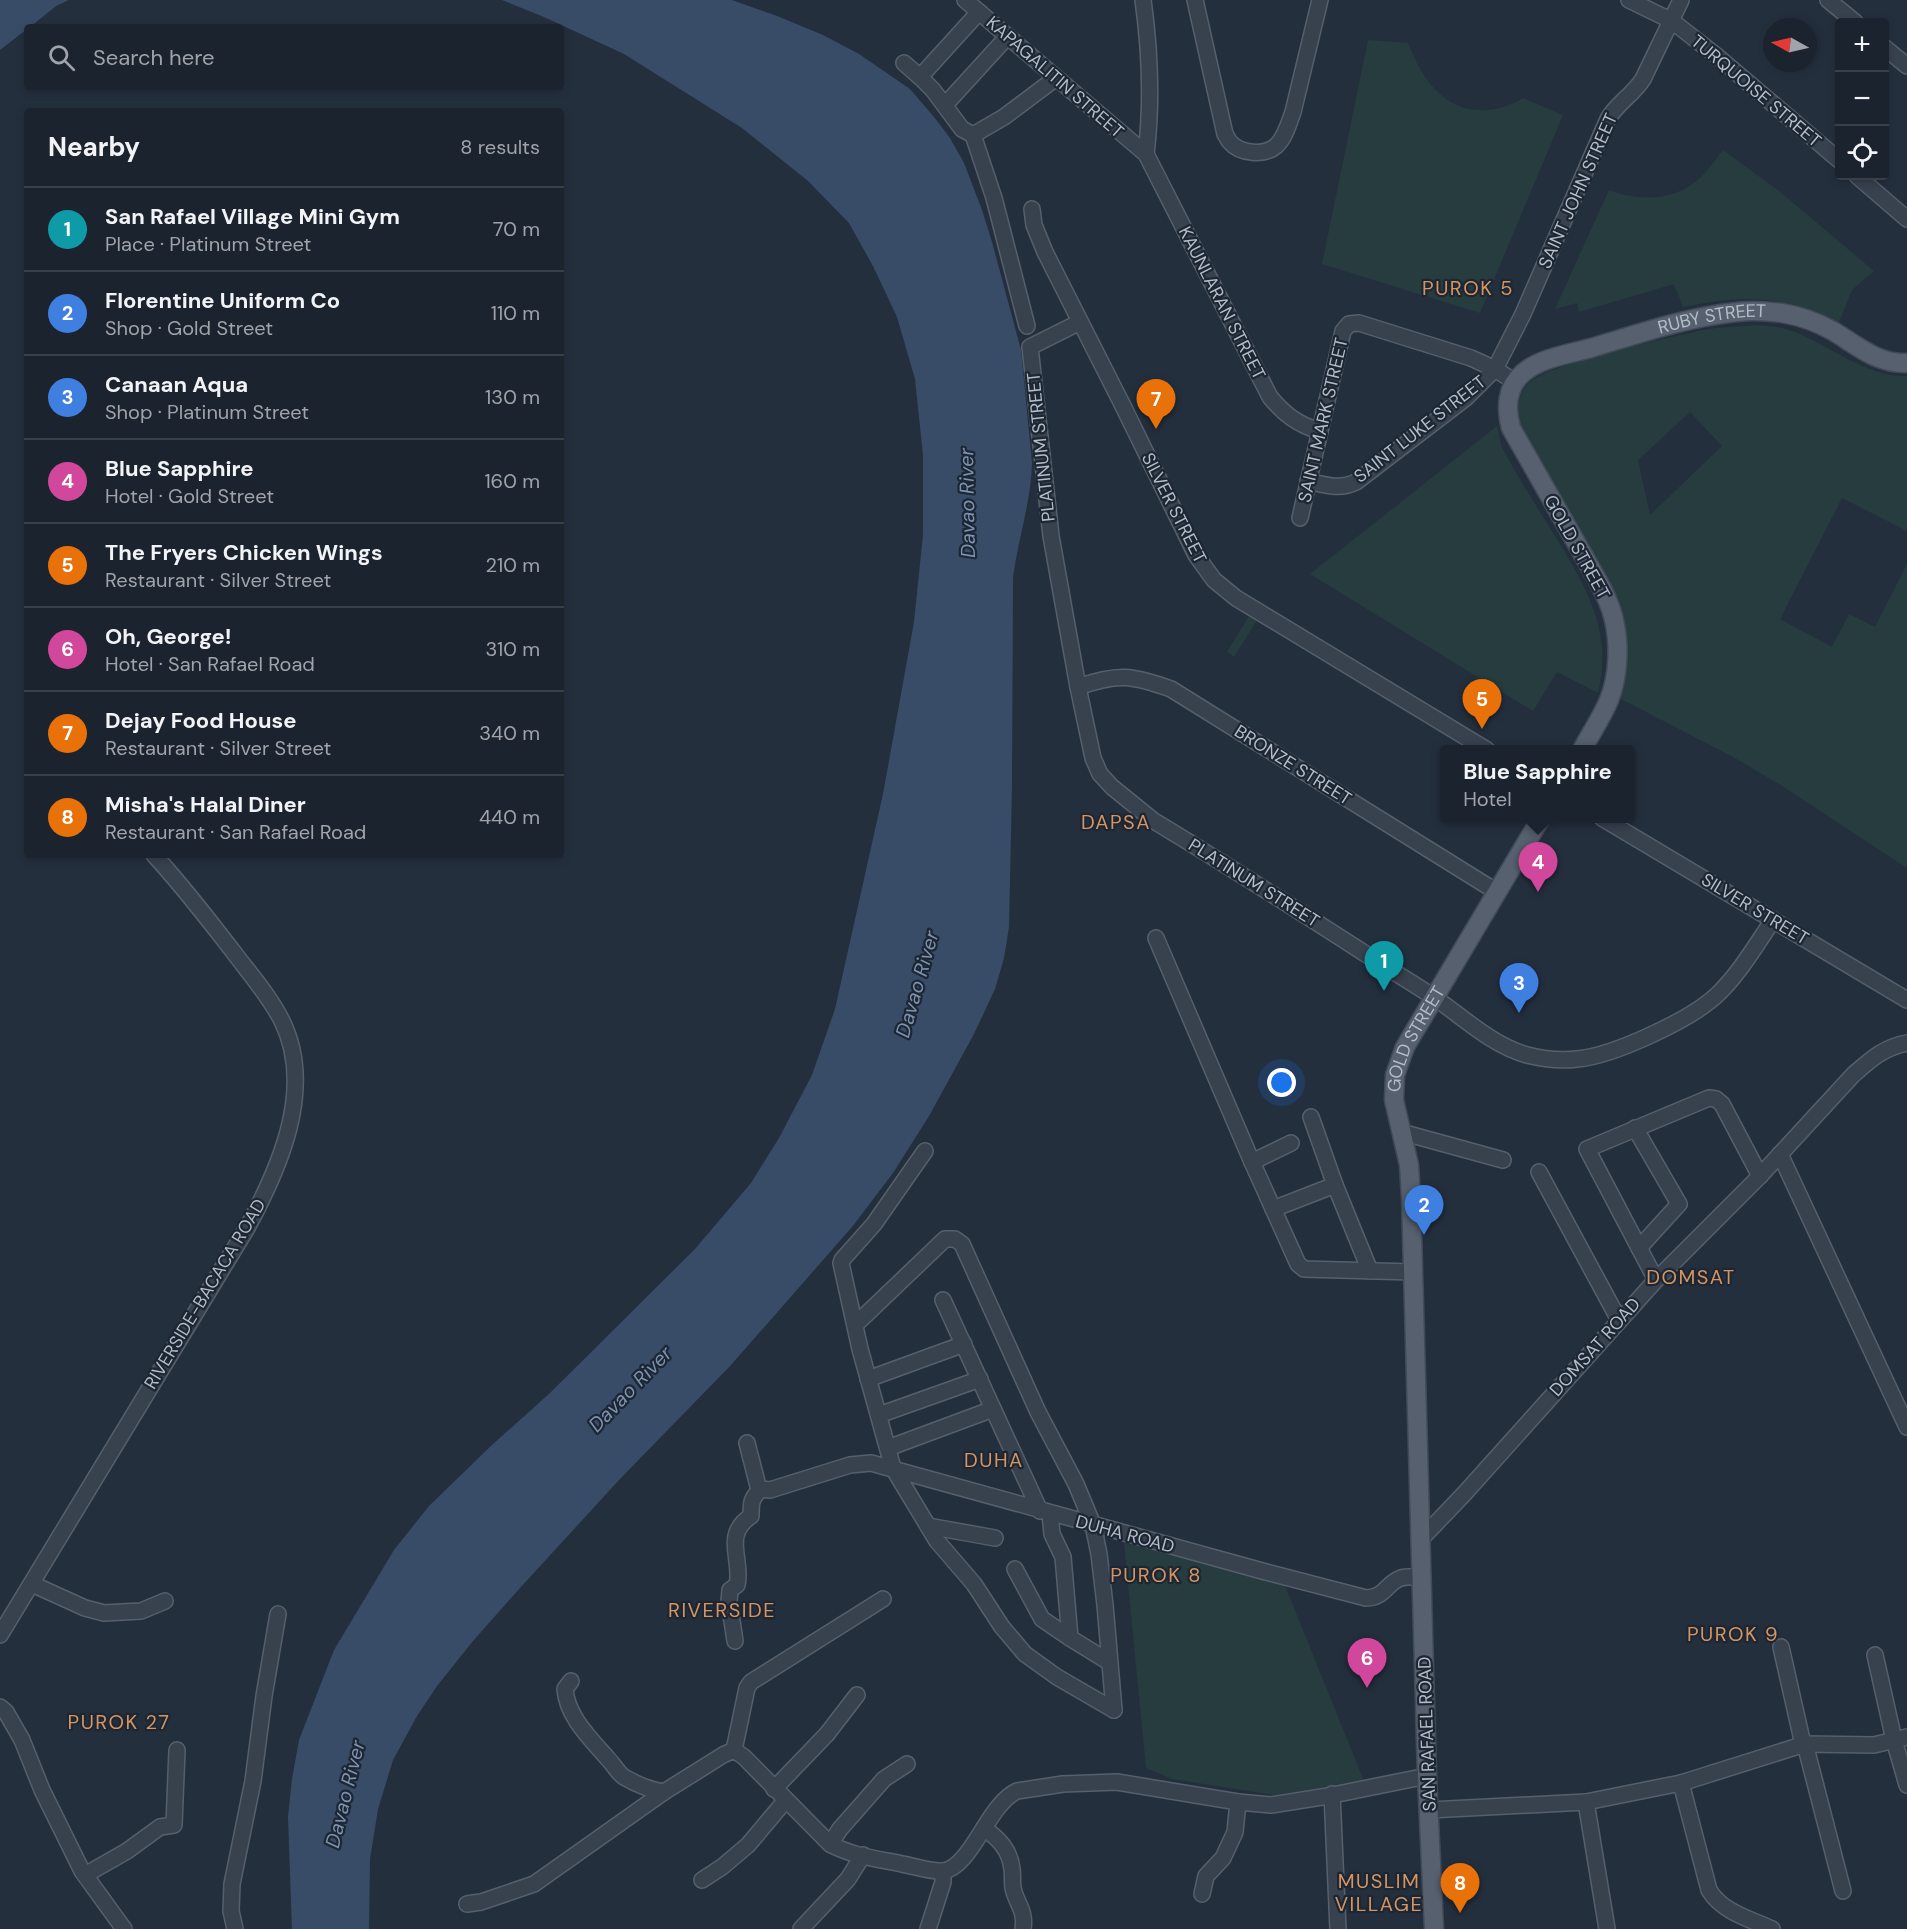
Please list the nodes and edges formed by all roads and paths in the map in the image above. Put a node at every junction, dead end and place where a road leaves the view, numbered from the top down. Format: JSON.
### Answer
{"nodes":[{"id":1,"x":965,"y":0,"type":"edge"},
{"id":2,"x":1143,"y":0,"type":"edge"},
{"id":3,"x":1195,"y":0,"type":"edge"},
{"id":4,"x":1320,"y":0,"type":"edge"},
{"id":5,"x":1629,"y":0,"type":"edge"},
{"id":6,"x":1681,"y":0,"type":"edge"},
{"id":7,"x":1828,"y":0,"type":"edge"},
{"id":8,"x":979,"y":12,"type":"junction"},
{"id":9,"x":1850,"y":18,"type":"edge"},
{"id":10,"x":1672,"y":21,"type":"junction"},
{"id":11,"x":1008,"y":36,"type":"junction"},
{"id":12,"x":1889,"y":51,"type":"edge"},
{"id":13,"x":904,"y":63,"type":"dead end"},
{"id":14,"x":1907,"y":66,"type":"edge"},
{"id":15,"x":920,"y":76,"type":"junction"},
{"id":16,"x":1056,"y":78,"type":"junction"},
{"id":17,"x":945,"y":105,"type":"junction"},
{"id":18,"x":973,"y":135,"type":"junction"},
{"id":19,"x":1146,"y":154,"type":"junction"},
{"id":20,"x":1835,"y":158,"type":"edge"},
{"id":21,"x":1862,"y":180,"type":"edge"},
{"id":22,"x":1032,"y":209,"type":"dead end"},
{"id":23,"x":1907,"y":219,"type":"edge"},
{"id":24,"x":1080,"y":322,"type":"junction"},
{"id":25,"x":1027,"y":326,"type":"dead end"},
{"id":26,"x":1907,"y":363,"type":"edge"},
{"id":27,"x":1495,"y":369,"type":"junction"},
{"id":28,"x":1515,"y":382,"type":"junction"},
{"id":29,"x":1320,"y":431,"type":"junction"},
{"id":30,"x":1308,"y":481,"type":"junction"},
{"id":31,"x":1300,"y":518,"type":"dead end"},
{"id":32,"x":1078,"y":687,"type":"junction"},
{"id":33,"x":1479,"y":745,"type":"edge"},
{"id":34,"x":1585,"y":745,"type":"edge"},
{"id":35,"x":1539,"y":823,"type":"edge"},
{"id":36,"x":1609,"y":823,"type":"edge"},
{"id":37,"x":157,"y":858,"type":"edge"},
{"id":38,"x":1497,"y":892,"type":"junction"},
{"id":39,"x":1773,"y":920,"type":"junction"},
{"id":40,"x":1156,"y":938,"type":"dead end"},
{"id":41,"x":1434,"y":997,"type":"junction"},
{"id":42,"x":1907,"y":1000,"type":"edge"},
{"id":43,"x":1907,"y":1043,"type":"edge"},
{"id":44,"x":1311,"y":1117,"type":"dead end"},
{"id":45,"x":1635,"y":1128,"type":"junction"},
{"id":46,"x":1401,"y":1132,"type":"junction"},
{"id":47,"x":1292,"y":1143,"type":"dead end"},
{"id":48,"x":925,"y":1151,"type":"dead end"},
{"id":49,"x":1780,"y":1154,"type":"junction"},
{"id":50,"x":1503,"y":1160,"type":"dead end"},
{"id":51,"x":1252,"y":1162,"type":"junction"},
{"id":52,"x":1539,"y":1172,"type":"dead end"},
{"id":53,"x":1760,"y":1176,"type":"junction"},
{"id":54,"x":1335,"y":1185,"type":"junction"},
{"id":55,"x":1273,"y":1209,"type":"junction"},
{"id":56,"x":1639,"y":1248,"type":"junction"},
{"id":57,"x":1370,"y":1271,"type":"junction"},
{"id":58,"x":1413,"y":1272,"type":"junction"},
{"id":59,"x":1656,"y":1280,"type":"junction"},
{"id":60,"x":943,"y":1300,"type":"dead end"},
{"id":61,"x":1619,"y":1320,"type":"junction"},
{"id":62,"x":855,"y":1325,"type":"junction"},
{"id":63,"x":964,"y":1344,"type":"junction"},
{"id":64,"x":868,"y":1379,"type":"junction"},
{"id":65,"x":980,"y":1379,"type":"junction"},
{"id":66,"x":993,"y":1409,"type":"junction"},
{"id":67,"x":879,"y":1415,"type":"junction"},
{"id":68,"x":1907,"y":1427,"type":"edge"},
{"id":69,"x":747,"y":1443,"type":"dead end"},
{"id":70,"x":888,"y":1448,"type":"junction"},
{"id":71,"x":893,"y":1468,"type":"junction"},
{"id":72,"x":761,"y":1489,"type":"junction"},
{"id":73,"x":1045,"y":1512,"type":"junction"},
{"id":74,"x":1093,"y":1525,"type":"junction"},
{"id":75,"x":928,"y":1526,"type":"junction"},
{"id":76,"x":995,"y":1538,"type":"dead end"},
{"id":77,"x":1421,"y":1539,"type":"junction"},
{"id":78,"x":1015,"y":1569,"type":"dead end"},
{"id":79,"x":1422,"y":1577,"type":"junction"},
{"id":80,"x":32,"y":1584,"type":"junction"},
{"id":81,"x":883,"y":1599,"type":"dead end"},
{"id":82,"x":165,"y":1601,"type":"dead end"},
{"id":83,"x":278,"y":1614,"type":"dead end"},
{"id":84,"x":0,"y":1635,"type":"edge"},
{"id":85,"x":1070,"y":1638,"type":"junction"},
{"id":86,"x":735,"y":1641,"type":"dead end"},
{"id":87,"x":1781,"y":1647,"type":"dead end"},
{"id":88,"x":1875,"y":1655,"type":"dead end"},
{"id":89,"x":1110,"y":1662,"type":"junction"},
{"id":90,"x":571,"y":1681,"type":"dead end"},
{"id":91,"x":857,"y":1695,"type":"dead end"},
{"id":92,"x":0,"y":1707,"type":"edge"},
{"id":93,"x":1900,"y":1739,"type":"edge"},
{"id":94,"x":1804,"y":1744,"type":"junction"},
{"id":95,"x":177,"y":1750,"type":"dead end"},
{"id":96,"x":734,"y":1750,"type":"junction"},
{"id":97,"x":908,"y":1764,"type":"dead end"},
{"id":98,"x":1427,"y":1776,"type":"junction"},
{"id":99,"x":1682,"y":1783,"type":"junction"},
{"id":100,"x":1907,"y":1785,"type":"edge"},
{"id":101,"x":774,"y":1788,"type":"junction"},
{"id":102,"x":664,"y":1792,"type":"junction"},
{"id":103,"x":1332,"y":1794,"type":"junction"},
{"id":104,"x":785,"y":1801,"type":"junction"},
{"id":105,"x":1238,"y":1802,"type":"junction"},
{"id":106,"x":1587,"y":1802,"type":"junction"},
{"id":107,"x":1429,"y":1810,"type":"junction"},
{"id":108,"x":984,"y":1828,"type":"junction"},
{"id":109,"x":830,"y":1845,"type":"junction"},
{"id":110,"x":863,"y":1855,"type":"junction"},
{"id":111,"x":943,"y":1870,"type":"junction"},
{"id":112,"x":85,"y":1875,"type":"junction"},
{"id":113,"x":702,"y":1881,"type":"dead end"},
{"id":114,"x":1843,"y":1891,"type":"dead end"},
{"id":115,"x":1202,"y":1894,"type":"dead end"},
{"id":116,"x":467,"y":1904,"type":"dead end"},
{"id":117,"x":124,"y":1929,"type":"edge"},
{"id":118,"x":235,"y":1929,"type":"edge"},
{"id":119,"x":801,"y":1929,"type":"edge"},
{"id":120,"x":928,"y":1929,"type":"edge"},
{"id":121,"x":1023,"y":1929,"type":"edge"},
{"id":122,"x":1338,"y":1929,"type":"edge"},
{"id":123,"x":1434,"y":1929,"type":"edge"},
{"id":124,"x":1607,"y":1929,"type":"edge"},
{"id":125,"x":1772,"y":1929,"type":"edge"}],
"edges":[{"from":1,"to":8,"type":"street","name":"KAPAGALITIN STREET"},
{"from":2,"to":19,"type":"street"},
{"from":3,"to":4,"type":"street"},
{"from":5,"to":10,"type":"street","name":"TURQUOISE STREET"},
{"from":6,"to":10,"type":"street","name":"SAINT JOHN STREET"},
{"from":7,"to":9,"type":"street"},
{"from":8,"to":11,"type":"street","name":"KAPAGALITIN STREET"},
{"from":8,"to":15,"type":"street"},
{"from":10,"to":20,"type":"street","name":"TURQUOISE STREET"},
{"from":10,"to":27,"type":"street","name":"SAINT JOHN STREET"},
{"from":11,"to":16,"type":"street","name":"KAPAGALITIN STREET"},
{"from":11,"to":17,"type":"street"},
{"from":12,"to":14,"type":"street"},
{"from":13,"to":15,"type":"street"},
{"from":15,"to":17,"type":"street"},
{"from":16,"to":18,"type":"street"},
{"from":16,"to":19,"type":"street","name":"KAPAGALITIN STREET"},
{"from":17,"to":18,"type":"street"},
{"from":18,"to":25,"type":"street"},
{"from":19,"to":29,"type":"street","name":"KAUNLARAN STREET"},
{"from":21,"to":23,"type":"street"},
{"from":22,"to":24,"type":"street","name":"SILVER STREET"},
{"from":24,"to":32,"type":"street","name":"PLATINUM STREET"},
{"from":24,"to":33,"type":"street","name":"SILVER STREET"},
{"from":26,"to":28,"type":"main road","name":"RUBY STREET"},
{"from":27,"to":28,"type":"street"},
{"from":27,"to":29,"type":"street","name":"SAINT MARK STREET"},
{"from":27,"to":30,"type":"street","name":"SAINT LUKE STREET"},
{"from":28,"to":34,"type":"main road","name":"GOLD STREET"},
{"from":29,"to":30,"type":"street","name":"SAINT MARK STREET"},
{"from":30,"to":31,"type":"street","name":"SAINT MARK STREET"},
{"from":32,"to":38,"type":"street","name":"BRONZE STREET"},
{"from":32,"to":41,"type":"street","name":"PLATINUM STREET"},
{"from":35,"to":38,"type":"main road","name":"GOLD STREET"},
{"from":36,"to":39,"type":"street","name":"SILVER STREET"},
{"from":37,"to":80,"type":"street","name":"RIVERSIDE-BACACA ROAD"},
{"from":38,"to":41,"type":"main road","name":"GOLD STREET"},
{"from":39,"to":41,"type":"street","name":"PLATINUM STREET"},
{"from":39,"to":42,"type":"street","name":"SILVER STREET"},
{"from":40,"to":51,"type":"street"},
{"from":41,"to":46,"type":"main road","name":"GOLD STREET"},
{"from":43,"to":49,"type":"street","name":"DOMSAT ROAD"},
{"from":44,"to":54,"type":"street"},
{"from":45,"to":53,"type":"street"},
{"from":45,"to":56,"type":"street"},
{"from":45,"to":56,"type":"street"},
{"from":46,"to":50,"type":"street"},
{"from":46,"to":58,"type":"main road","name":"GOLD STREET"},
{"from":47,"to":51,"type":"street"},
{"from":48,"to":62,"type":"street"},
{"from":49,"to":53,"type":"street","name":"DOMSAT ROAD"},
{"from":49,"to":68,"type":"street"},
{"from":51,"to":55,"type":"street"},
{"from":52,"to":61,"type":"street"},
{"from":53,"to":59,"type":"street","name":"DOMSAT ROAD"},
{"from":54,"to":55,"type":"street"},
{"from":54,"to":57,"type":"street"},
{"from":55,"to":57,"type":"street"},
{"from":56,"to":59,"type":"street"},
{"from":57,"to":58,"type":"street"},
{"from":58,"to":77,"type":"main road","name":"GOLD STREET"},
{"from":59,"to":61,"type":"street","name":"DOMSAT ROAD"},
{"from":60,"to":63,"type":"street"},
{"from":61,"to":77,"type":"street","name":"DOMSAT ROAD"},
{"from":62,"to":64,"type":"street"},
{"from":62,"to":74,"type":"street"},
{"from":63,"to":64,"type":"street"},
{"from":63,"to":65,"type":"street"},
{"from":64,"to":67,"type":"street"},
{"from":65,"to":66,"type":"street"},
{"from":65,"to":67,"type":"street"},
{"from":66,"to":70,"type":"street"},
{"from":66,"to":73,"type":"street"},
{"from":67,"to":70,"type":"street"},
{"from":69,"to":72,"type":"street"},
{"from":70,"to":71,"type":"street"},
{"from":71,"to":72,"type":"street","name":"DUHA ROAD"},
{"from":71,"to":73,"type":"street","name":"DUHA ROAD"},
{"from":71,"to":75,"type":"street"},
{"from":72,"to":86,"type":"street"},
{"from":73,"to":74,"type":"street","name":"DUHA ROAD"},
{"from":73,"to":85,"type":"street"},
{"from":74,"to":79,"type":"street","name":"DUHA ROAD"},
{"from":74,"to":89,"type":"street"},
{"from":75,"to":76,"type":"street"},
{"from":75,"to":89,"type":"street"},
{"from":77,"to":79,"type":"main road","name":"SAN RAFAEL ROAD"},
{"from":78,"to":85,"type":"street"},
{"from":79,"to":98,"type":"main road","name":"SAN RAFAEL ROAD"},
{"from":80,"to":82,"type":"street"},
{"from":80,"to":84,"type":"street","name":"RIVERSIDE-BACACA ROAD"},
{"from":81,"to":96,"type":"street"},
{"from":83,"to":118,"type":"street"},
{"from":85,"to":89,"type":"street"},
{"from":87,"to":94,"type":"street"},
{"from":88,"to":93,"type":"street"},
{"from":90,"to":102,"type":"street"},
{"from":91,"to":101,"type":"street"},
{"from":92,"to":112,"type":"street"},
{"from":93,"to":94,"type":"street"},
{"from":93,"to":100,"type":"street"},
{"from":94,"to":99,"type":"street"},
{"from":94,"to":114,"type":"street"},
{"from":95,"to":112,"type":"street"},
{"from":96,"to":101,"type":"street"},
{"from":96,"to":102,"type":"street"},
{"from":97,"to":109,"type":"street"},
{"from":98,"to":103,"type":"street"},
{"from":98,"to":107,"type":"main road","name":"SAN RAFAEL ROAD"},
{"from":99,"to":106,"type":"street"},
{"from":99,"to":125,"type":"street"},
{"from":101,"to":104,"type":"street"},
{"from":102,"to":116,"type":"street"},
{"from":103,"to":105,"type":"street"},
{"from":103,"to":122,"type":"street"},
{"from":104,"to":109,"type":"street"},
{"from":104,"to":113,"type":"street"},
{"from":105,"to":108,"type":"street"},
{"from":105,"to":115,"type":"street"},
{"from":106,"to":107,"type":"street"},
{"from":106,"to":124,"type":"street"},
{"from":107,"to":123,"type":"main road","name":"SAN RAFAEL ROAD"},
{"from":108,"to":111,"type":"street"},
{"from":108,"to":121,"type":"street"},
{"from":109,"to":110,"type":"street"},
{"from":110,"to":111,"type":"street"},
{"from":110,"to":119,"type":"street"},
{"from":111,"to":120,"type":"street"},
{"from":112,"to":117,"type":"street"}]}
